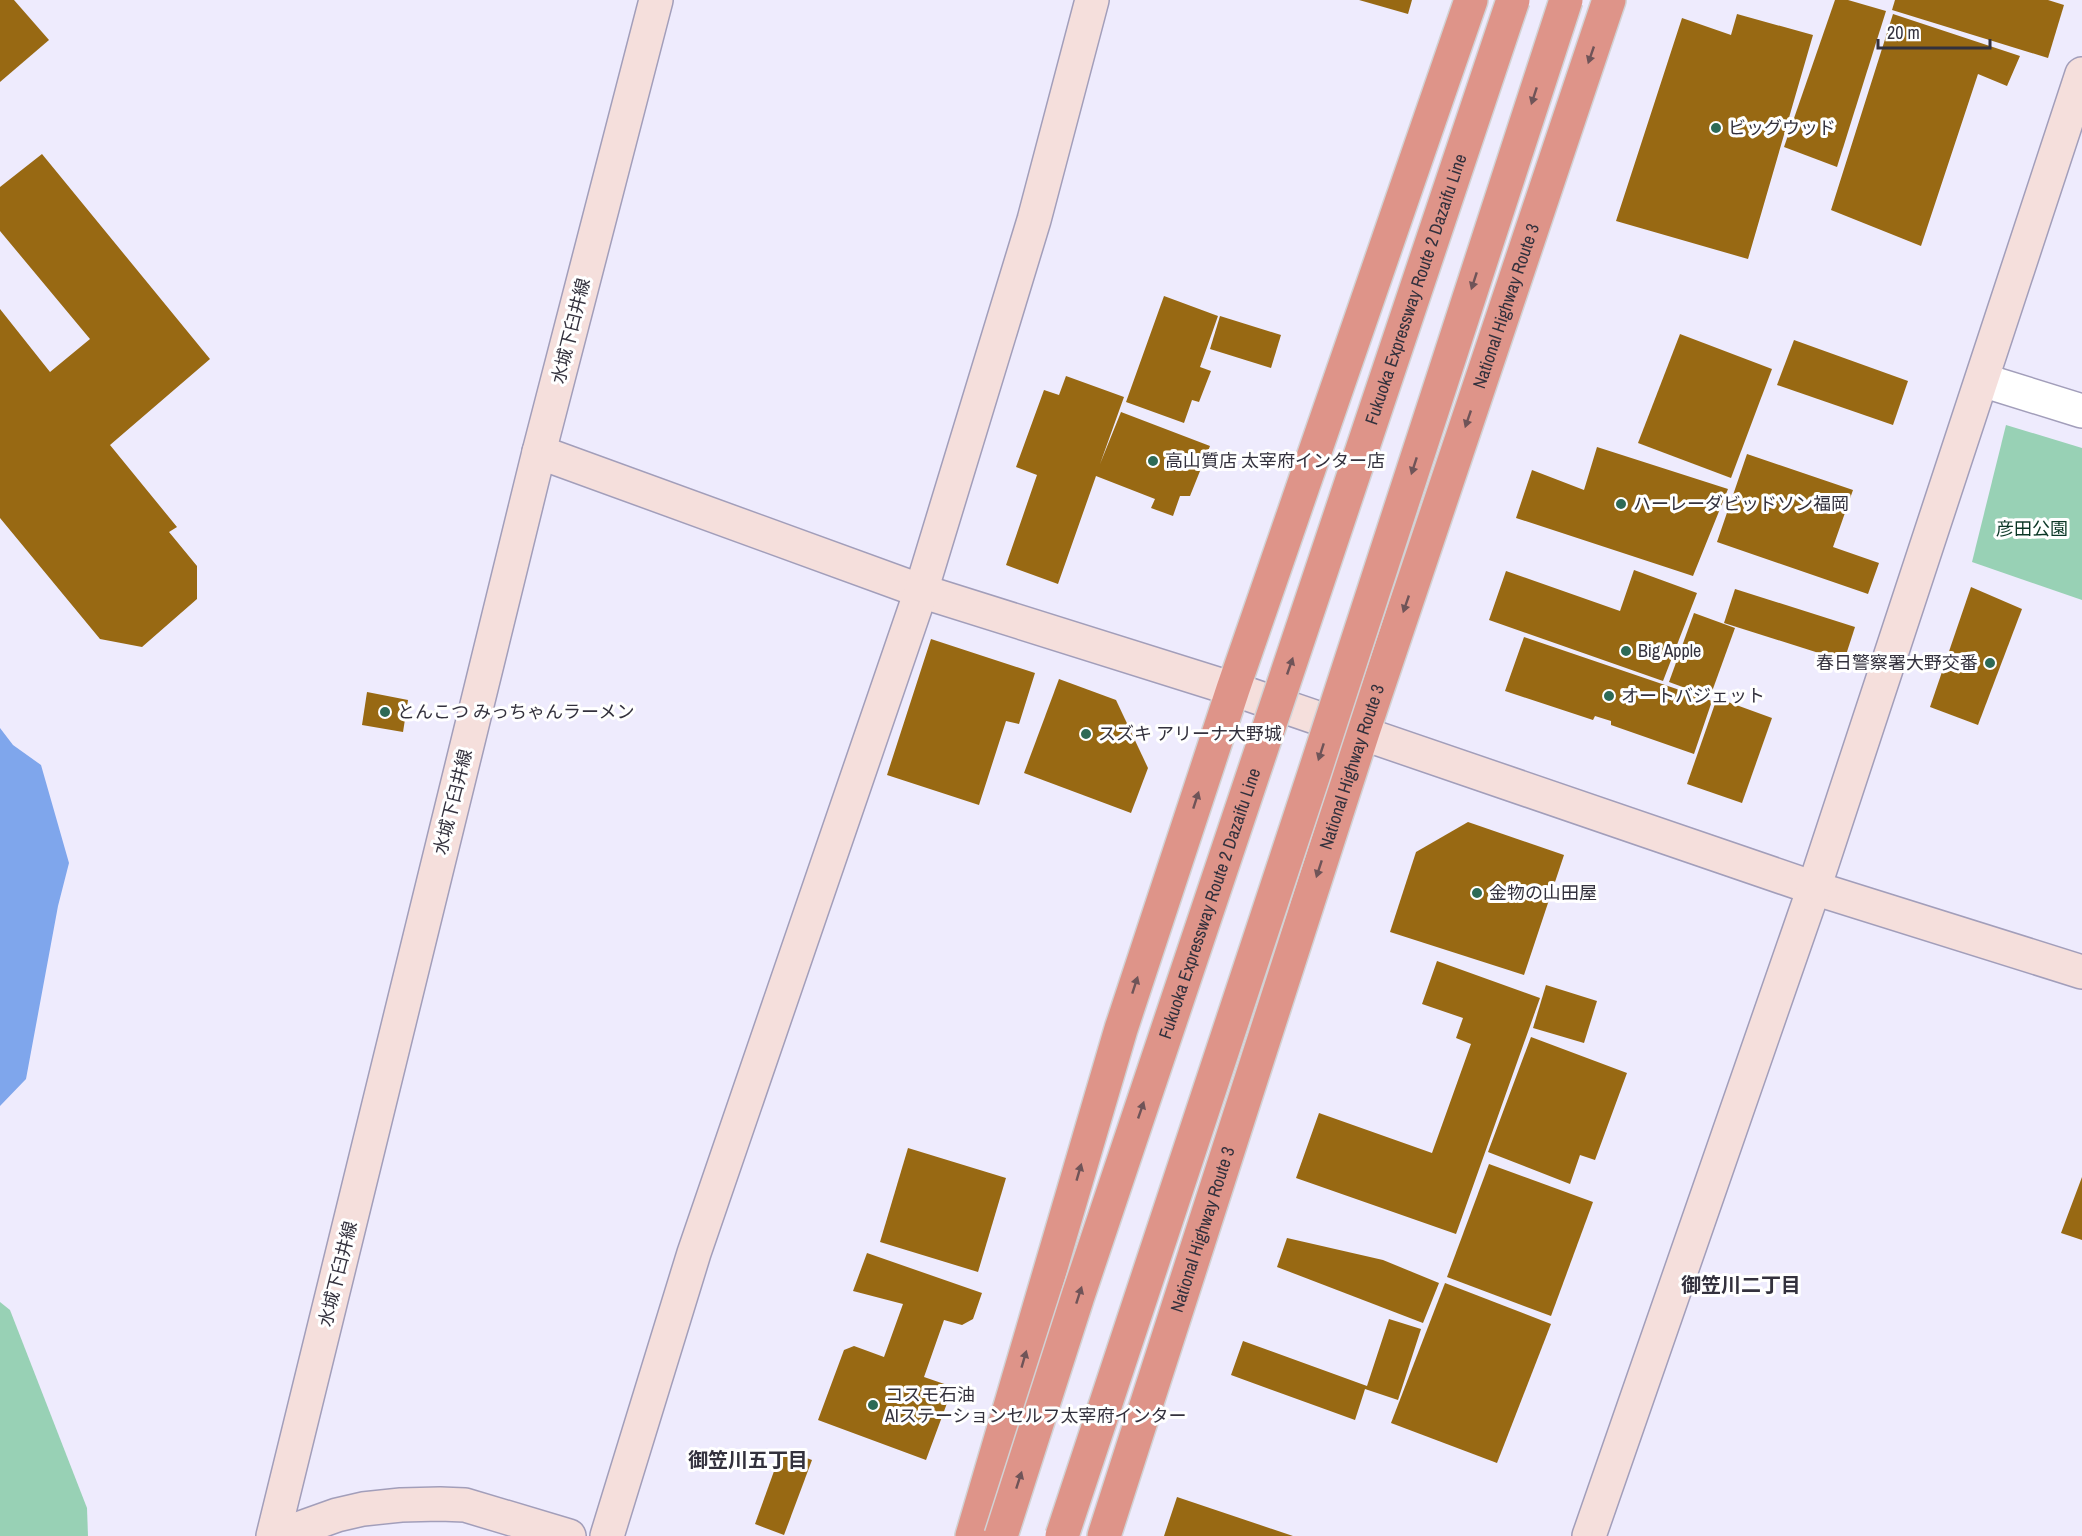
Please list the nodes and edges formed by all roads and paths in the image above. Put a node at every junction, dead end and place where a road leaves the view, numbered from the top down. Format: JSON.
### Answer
{"nodes":[{"id":1,"x":656,"y":0,"type":"edge"},
{"id":2,"x":1092,"y":0,"type":"edge"},
{"id":3,"x":1471,"y":0,"type":"edge"},
{"id":4,"x":1513,"y":0,"type":"edge"},
{"id":5,"x":1566,"y":0,"type":"edge"},
{"id":6,"x":1609,"y":0,"type":"edge"},
{"id":7,"x":2082,"y":74,"type":"edge"},
{"id":8,"x":1982,"y":380,"type":"junction"},
{"id":9,"x":2082,"y":411,"type":"edge"},
{"id":10,"x":539,"y":452,"type":"junction"},
{"id":11,"x":921,"y":591,"type":"junction"},
{"id":12,"x":1233,"y":689,"type":"junction"},
{"id":13,"x":1363,"y":732,"type":"junction"},
{"id":14,"x":1814,"y":888,"type":"junction"},
{"id":15,"x":2082,"y":972,"type":"edge"},
{"id":16,"x":273,"y":1536,"type":"edge"},
{"id":17,"x":278,"y":1536,"type":"edge"},
{"id":18,"x":569,"y":1536,"type":"edge"},
{"id":19,"x":607,"y":1536,"type":"edge"},
{"id":20,"x":972,"y":1536,"type":"edge"},
{"id":21,"x":1001,"y":1536,"type":"edge"},
{"id":22,"x":1062,"y":1536,"type":"edge"},
{"id":23,"x":1104,"y":1536,"type":"edge"},
{"id":24,"x":1589,"y":1536,"type":"edge"}],
"edges":[{"from":1,"to":10,"type":"street","name":"水城下臼井線"},
{"from":2,"to":11,"type":"street"},
{"from":3,"to":12,"type":"highway"},
{"from":21,"to":4,"type":"highway","name":"Fukuoka Expressway Route 2 Dazaifu Line","one_way":true,"bridge":true},
{"from":5,"to":22,"type":"highway","one_way":true,"bridge":true},
{"from":6,"to":13,"type":"highway","name":"National Highway Route 3","one_way":true},
{"from":7,"to":8,"type":"street"},
{"from":8,"to":9,"type":"street"},
{"from":8,"to":14,"type":"street"},
{"from":10,"to":11,"type":"street"},
{"from":10,"to":16,"type":"street","name":"水城下臼井線"},
{"from":11,"to":12,"type":"street"},
{"from":11,"to":19,"type":"street"},
{"from":12,"to":13,"type":"street"},
{"from":20,"to":12,"type":"highway","one_way":true},
{"from":13,"to":14,"type":"street"},
{"from":13,"to":23,"type":"highway","name":"National Highway Route 3","one_way":true},
{"from":14,"to":15,"type":"street"},
{"from":14,"to":24,"type":"street"},
{"from":17,"to":18,"type":"street"}]}
